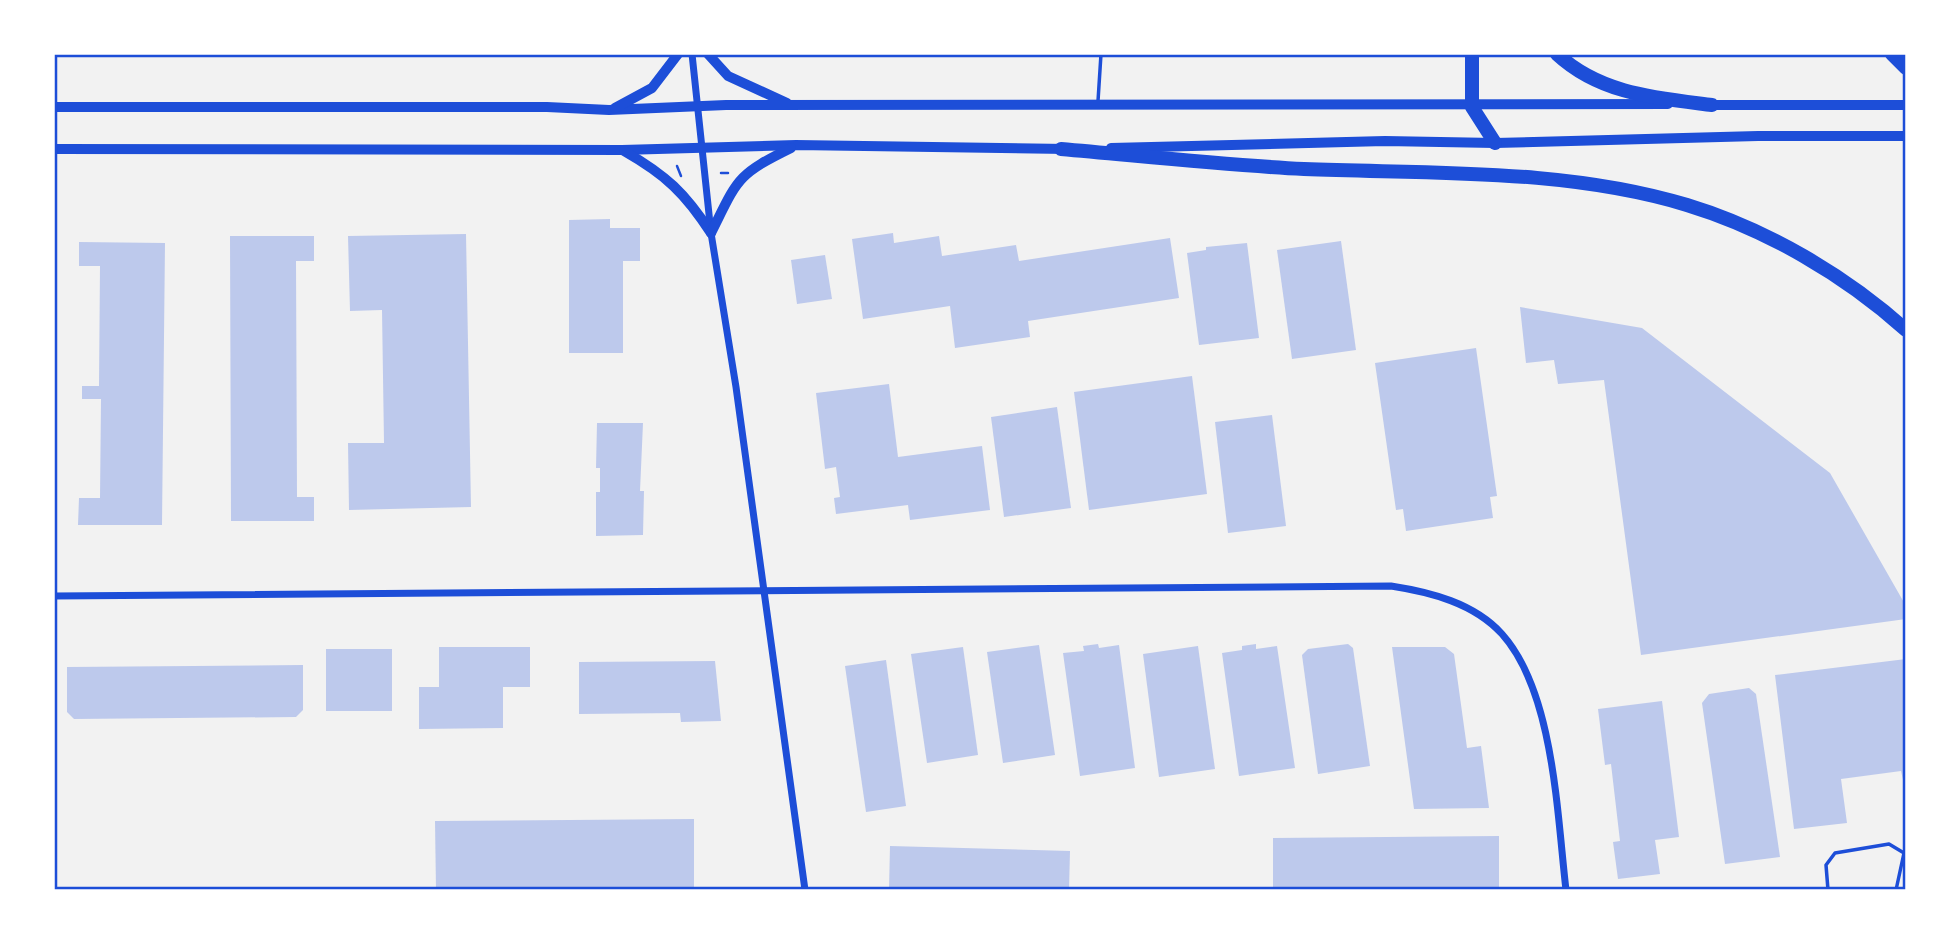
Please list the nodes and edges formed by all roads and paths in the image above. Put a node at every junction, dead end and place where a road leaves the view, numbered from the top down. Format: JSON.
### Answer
{"nodes":[{"id":1,"x":678,"y":54,"type":"edge"},
{"id":2,"x":692,"y":54,"type":"edge"},
{"id":3,"x":708,"y":54,"type":"edge"},
{"id":4,"x":1101,"y":54,"type":"edge"},
{"id":5,"x":1472,"y":54,"type":"edge"},
{"id":6,"x":1557,"y":54,"type":"edge"},
{"id":7,"x":1892,"y":54,"type":"edge"},
{"id":8,"x":1906,"y":68,"type":"edge"},
{"id":9,"x":1098,"y":104,"type":"junction"},
{"id":10,"x":1712,"y":105,"type":"junction"},
{"id":11,"x":1906,"y":105,"type":"edge"},
{"id":12,"x":699,"y":106,"type":"junction"},
{"id":13,"x":793,"y":106,"type":"junction"},
{"id":14,"x":54,"y":107,"type":"edge"},
{"id":15,"x":1472,"y":107,"type":"junction"},
{"id":16,"x":609,"y":110,"type":"junction"},
{"id":17,"x":1906,"y":136,"type":"edge"},
{"id":18,"x":1495,"y":143,"type":"junction"},
{"id":19,"x":796,"y":145,"type":"junction"},
{"id":20,"x":703,"y":148,"type":"junction"},
{"id":21,"x":54,"y":149,"type":"edge"},
{"id":22,"x":1061,"y":149,"type":"junction"},
{"id":23,"x":622,"y":150,"type":"junction"},
{"id":24,"x":677,"y":166,"type":"dead end"},
{"id":25,"x":727,"y":170,"type":"dead end"},
{"id":26,"x":721,"y":173,"type":"dead end"},
{"id":27,"x":687,"y":175,"type":"dead end"},
{"id":28,"x":711,"y":233,"type":"junction"},
{"id":29,"x":1906,"y":330,"type":"edge"},
{"id":30,"x":765,"y":593,"type":"junction"},
{"id":31,"x":54,"y":596,"type":"edge"},
{"id":32,"x":1905,"y":858,"type":"edge"},
{"id":33,"x":805,"y":890,"type":"edge"},
{"id":34,"x":1566,"y":890,"type":"edge"},
{"id":35,"x":1828,"y":890,"type":"edge"},
{"id":36,"x":1896,"y":890,"type":"edge"}],
"edges":[{"from":1,"to":16,"type":"main road"},
{"from":2,"to":12,"type":"street"},
{"from":3,"to":13,"type":"main road"},
{"from":4,"to":9,"type":"lane"},
{"from":5,"to":15,"type":"highway"},
{"from":6,"to":10,"type":"highway"},
{"from":7,"to":8,"type":"highway"},
{"from":9,"to":13,"type":"main road"},
{"from":9,"to":15,"type":"main road"},
{"from":10,"to":11,"type":"main road"},
{"from":10,"to":15,"type":"main road"},
{"from":12,"to":13,"type":"main road"},
{"from":12,"to":16,"type":"main road"},
{"from":12,"to":20,"type":"street"},
{"from":14,"to":16,"type":"main road"},
{"from":15,"to":18,"type":"highway"},
{"from":17,"to":18,"type":"main road"},
{"from":18,"to":22,"type":"main road"},
{"from":19,"to":20,"type":"main road"},
{"from":19,"to":22,"type":"main road"},
{"from":19,"to":28,"type":"main road"},
{"from":20,"to":23,"type":"main road"},
{"from":20,"to":28,"type":"street"},
{"from":21,"to":23,"type":"main road"},
{"from":22,"to":29,"type":"highway"},
{"from":23,"to":28,"type":"main road"},
{"from":24,"to":27,"type":"path"},
{"from":25,"to":26,"type":"path"},
{"from":28,"to":30,"type":"street"},
{"from":30,"to":31,"type":"street"},
{"from":30,"to":33,"type":"street"},
{"from":30,"to":34,"type":"street"},
{"from":32,"to":35,"type":"lane"},
{"from":32,"to":36,"type":"lane"}]}
